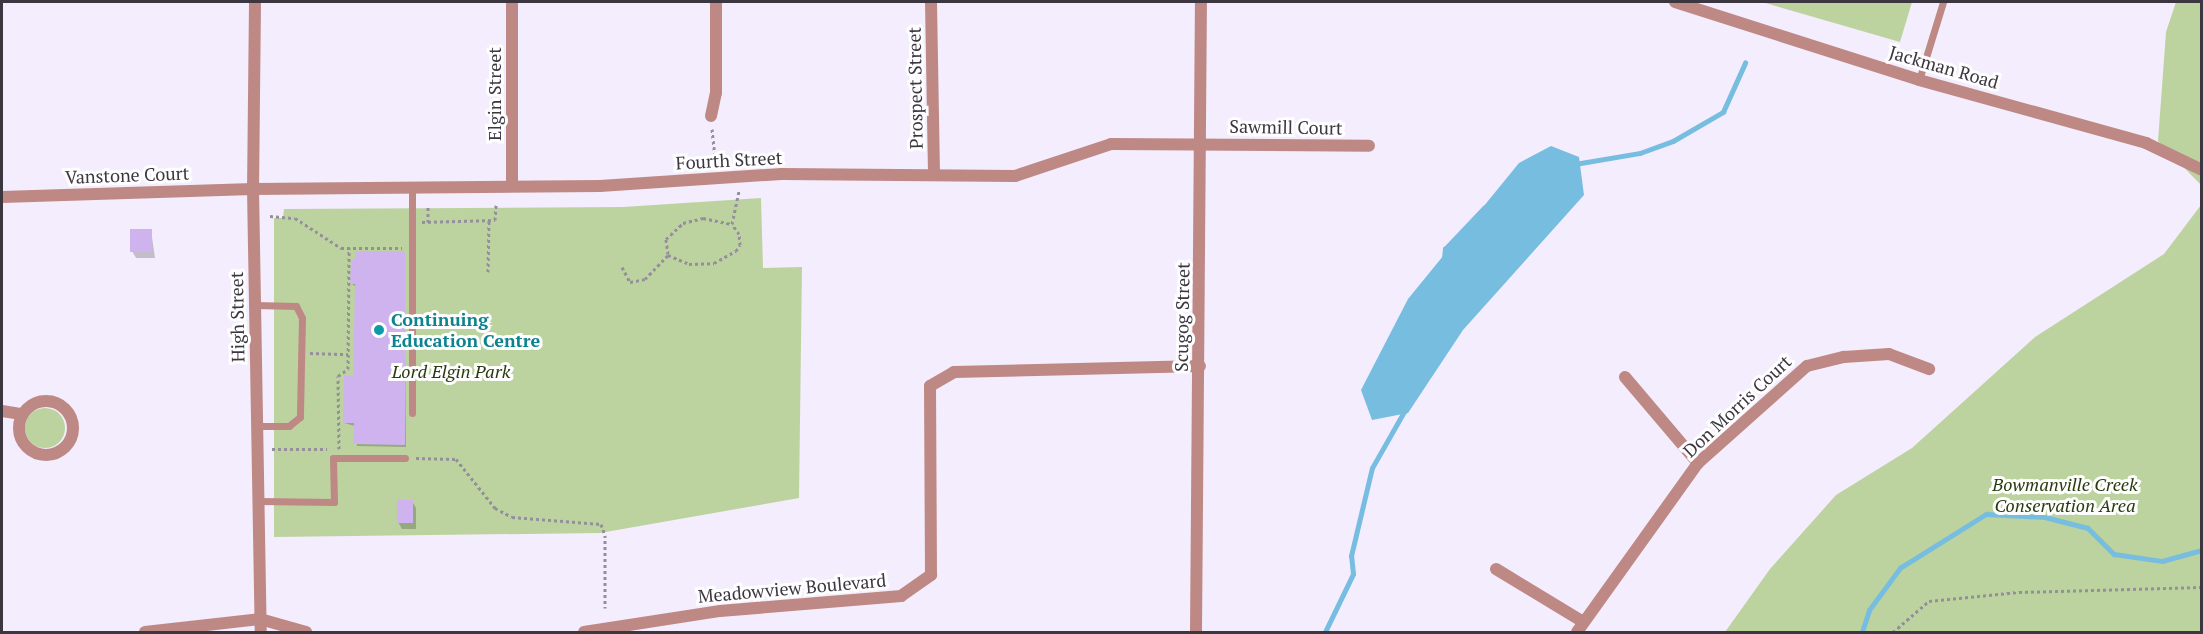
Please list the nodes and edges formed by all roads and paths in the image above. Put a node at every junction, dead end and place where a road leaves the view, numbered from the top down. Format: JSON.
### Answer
{"nodes":[{"id":1,"x":255,"y":2,"type":"edge"},
{"id":2,"x":512,"y":2,"type":"edge"},
{"id":3,"x":716,"y":2,"type":"edge"},
{"id":4,"x":932,"y":2,"type":"edge"},
{"id":5,"x":1201,"y":2,"type":"edge"},
{"id":6,"x":1676,"y":2,"type":"edge"},
{"id":7,"x":1943,"y":2,"type":"edge"},
{"id":8,"x":1919,"y":80,"type":"junction"},
{"id":9,"x":711,"y":116,"type":"joint"},
{"id":10,"x":1202,"y":144,"type":"junction"},
{"id":11,"x":1369,"y":146,"type":"dead end"},
{"id":12,"x":2202,"y":170,"type":"edge"},
{"id":13,"x":934,"y":174,"type":"junction"},
{"id":14,"x":740,"y":176,"type":"junction"},
{"id":15,"x":717,"y":177,"type":"junction"},
{"id":16,"x":512,"y":186,"type":"junction"},
{"id":17,"x":412,"y":187,"type":"junction"},
{"id":18,"x":253,"y":189,"type":"junction"},
{"id":19,"x":2,"y":197,"type":"edge"},
{"id":20,"x":496,"y":205,"type":"dead end"},
{"id":21,"x":428,"y":206,"type":"dead end"},
{"id":22,"x":270,"y":216,"type":"dead end"},
{"id":23,"x":489,"y":220,"type":"junction"},
{"id":24,"x":412,"y":222,"type":"junction"},
{"id":25,"x":428,"y":222,"type":"junction"},
{"id":26,"x":732,"y":224,"type":"junction"},
{"id":27,"x":349,"y":248,"type":"junction"},
{"id":28,"x":412,"y":248,"type":"junction"},
{"id":29,"x":668,"y":255,"type":"junction"},
{"id":30,"x":622,"y":267,"type":"dead end"},
{"id":31,"x":488,"y":272,"type":"dead end"},
{"id":32,"x":255,"y":305,"type":"junction"},
{"id":33,"x":348,"y":354,"type":"junction"},
{"id":34,"x":310,"y":364,"type":"dead end"},
{"id":35,"x":1200,"y":366,"type":"junction"},
{"id":36,"x":1929,"y":369,"type":"dead end"},
{"id":37,"x":1625,"y":377,"type":"dead end"},
{"id":38,"x":2,"y":411,"type":"edge"},
{"id":39,"x":412,"y":413,"type":"dead end"},
{"id":40,"x":22,"y":414,"type":"junction"},
{"id":41,"x":257,"y":426,"type":"junction"},
{"id":42,"x":272,"y":449,"type":"dead end"},
{"id":43,"x":339,"y":454,"type":"junction"},
{"id":44,"x":405,"y":458,"type":"joint"},
{"id":45,"x":1698,"y":463,"type":"junction"},
{"id":46,"x":258,"y":501,"type":"junction"},
{"id":47,"x":1496,"y":569,"type":"dead end"},
{"id":48,"x":2202,"y":587,"type":"edge"},
{"id":49,"x":605,"y":608,"type":"dead end"},
{"id":50,"x":260,"y":619,"type":"junction"},
{"id":51,"x":1580,"y":627,"type":"edge"},
{"id":52,"x":616,"y":630,"type":"edge"},
{"id":53,"x":145,"y":633,"type":"edge"},
{"id":54,"x":261,"y":633,"type":"edge"},
{"id":55,"x":306,"y":633,"type":"edge"},
{"id":56,"x":584,"y":633,"type":"edge"},
{"id":57,"x":1196,"y":633,"type":"edge"},
{"id":58,"x":1893,"y":633,"type":"edge"}],
"edges":[{"from":1,"to":18,"type":"street","name":"High Street"},
{"from":2,"to":16,"type":"street","name":"Elgin Street"},
{"from":3,"to":9,"type":"street"},
{"from":4,"to":13,"type":"street","name":"Prospect Street"},
{"from":5,"to":10,"type":"street","name":"Scugog Street"},
{"from":6,"to":8,"type":"street","name":"Jackman Road"},
{"from":7,"to":8,"type":"lane"},
{"from":8,"to":12,"type":"street","name":"Jackman Road"},
{"from":9,"to":15,"type":"path"},
{"from":10,"to":11,"type":"street","name":"Sawmill Court"},
{"from":10,"to":13,"type":"street","name":"Fourth Street"},
{"from":10,"to":35,"type":"street","name":"Scugog Street"},
{"from":13,"to":14,"type":"street","name":"Fourth Street"},
{"from":14,"to":15,"type":"street","name":"Fourth Street"},
{"from":14,"to":26,"type":"path"},
{"from":15,"to":16,"type":"street","name":"Fourth Street"},
{"from":16,"to":17,"type":"street","name":"Fourth Street"},
{"from":17,"to":18,"type":"street","name":"Fourth Street"},
{"from":17,"to":24,"type":"lane"},
{"from":18,"to":19,"type":"street","name":"Vanstone Court"},
{"from":18,"to":32,"type":"street","name":"High Street"},
{"from":20,"to":23,"type":"path"},
{"from":21,"to":25,"type":"path"},
{"from":22,"to":27,"type":"path"},
{"from":23,"to":25,"type":"path"},
{"from":23,"to":31,"type":"path"},
{"from":24,"to":25,"type":"path"},
{"from":24,"to":28,"type":"lane"},
{"from":26,"to":29,"type":"path"},
{"from":26,"to":29,"type":"path"},
{"from":27,"to":28,"type":"path"},
{"from":27,"to":33,"type":"path"},
{"from":28,"to":39,"type":"lane"},
{"from":29,"to":30,"type":"path"},
{"from":32,"to":41,"type":"street","name":"High Street"},
{"from":32,"to":41,"type":"lane"},
{"from":33,"to":34,"type":"path"},
{"from":33,"to":43,"type":"path"},
{"from":35,"to":52,"type":"street","name":"Meadowview Boulevard"},
{"from":35,"to":57,"type":"street","name":"Scugog Street"},
{"from":36,"to":45,"type":"street","name":"Don Morris Court"},
{"from":37,"to":45,"type":"street"},
{"from":38,"to":40,"type":"street"},
{"from":40,"to":40,"type":"street"},
{"from":41,"to":46,"type":"street","name":"High Street"},
{"from":42,"to":43,"type":"path"},
{"from":43,"to":44,"type":"lane"},
{"from":43,"to":46,"type":"lane"},
{"from":44,"to":49,"type":"path"},
{"from":45,"to":51,"type":"street","name":"Don Morris Court"},
{"from":46,"to":50,"type":"street","name":"High Street"},
{"from":47,"to":51,"type":"street"},
{"from":48,"to":58,"type":"path"},
{"from":50,"to":53,"type":"street"},
{"from":50,"to":54,"type":"street","name":"High Street"},
{"from":50,"to":55,"type":"street"},
{"from":52,"to":56,"type":"street","name":"Meadowview Boulevard"}]}
